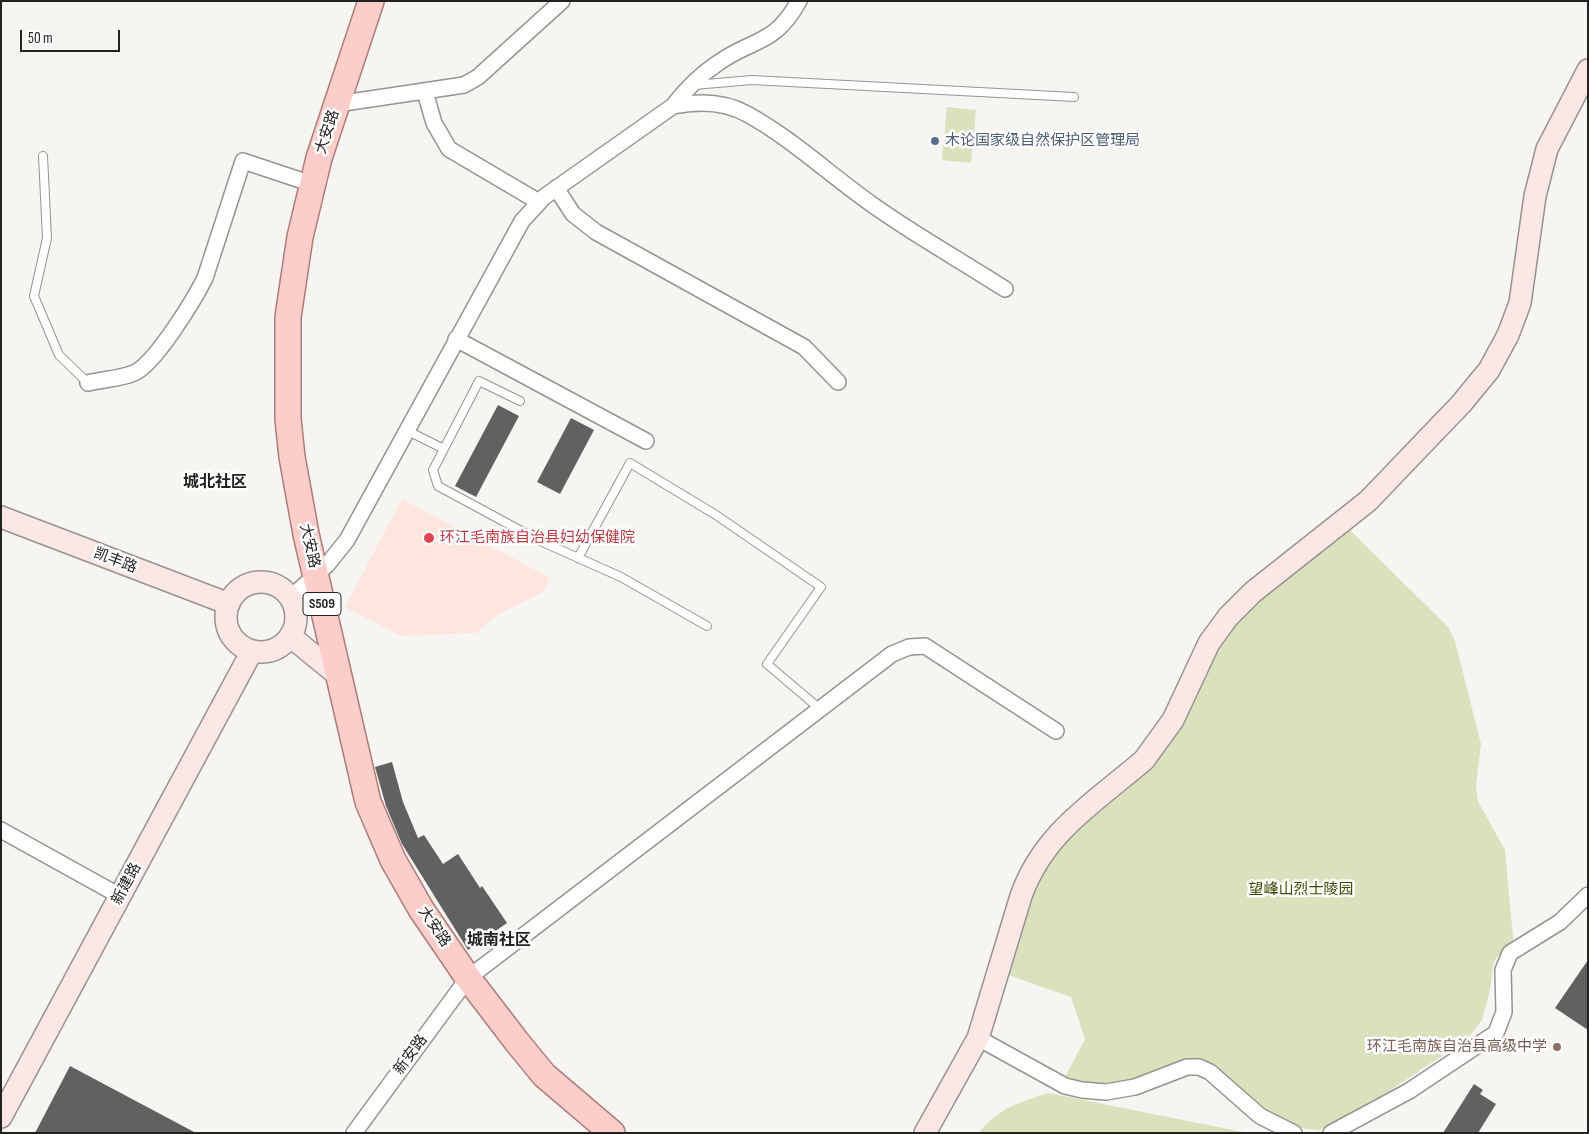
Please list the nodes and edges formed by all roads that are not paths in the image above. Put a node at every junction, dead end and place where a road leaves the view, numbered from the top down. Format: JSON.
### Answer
{"nodes":[{"id":1,"x":371,"y":1,"type":"edge"},
{"id":2,"x":562,"y":1,"type":"edge"},
{"id":3,"x":799,"y":1,"type":"edge"},
{"id":4,"x":1588,"y":70,"type":"edge"},
{"id":5,"x":690,"y":86,"type":"junction"},
{"id":6,"x":424,"y":92,"type":"junction"},
{"id":7,"x":1074,"y":97,"type":"dead end"},
{"id":8,"x":337,"y":104,"type":"junction"},
{"id":9,"x":673,"y":106,"type":"junction"},
{"id":10,"x":43,"y":156,"type":"dead end"},
{"id":11,"x":312,"y":184,"type":"junction"},
{"id":12,"x":556,"y":188,"type":"junction"},
{"id":13,"x":539,"y":202,"type":"junction"},
{"id":14,"x":1005,"y":289,"type":"dead end"},
{"id":15,"x":456,"y":338,"type":"junction"},
{"id":16,"x":838,"y":382,"type":"dead end"},
{"id":17,"x":88,"y":383,"type":"joint"},
{"id":18,"x":520,"y":401,"type":"dead end"},
{"id":19,"x":406,"y":430,"type":"junction"},
{"id":20,"x":646,"y":441,"type":"dead end"},
{"id":21,"x":444,"y":449,"type":"junction"},
{"id":22,"x":1,"y":517,"type":"edge"},
{"id":23,"x":578,"y":558,"type":"junction"},
{"id":24,"x":316,"y":577,"type":"junction"},
{"id":25,"x":290,"y":598,"type":"junction"},
{"id":26,"x":228,"y":604,"type":"junction"},
{"id":27,"x":707,"y":626,"type":"dead end"},
{"id":28,"x":290,"y":636,"type":"junction"},
{"id":29,"x":252,"y":651,"type":"junction"},
{"id":30,"x":339,"y":676,"type":"junction"},
{"id":31,"x":820,"y":709,"type":"junction"},
{"id":32,"x":1056,"y":731,"type":"dead end"},
{"id":33,"x":1,"y":830,"type":"edge"},
{"id":34,"x":1588,"y":894,"type":"edge"},
{"id":35,"x":120,"y":896,"type":"junction"},
{"id":36,"x":468,"y":978,"type":"junction"},
{"id":37,"x":978,"y":1038,"type":"junction"},
{"id":38,"x":1,"y":1117,"type":"edge"},
{"id":39,"x":354,"y":1133,"type":"edge"},
{"id":40,"x":612,"y":1133,"type":"edge"},
{"id":41,"x":925,"y":1133,"type":"edge"},
{"id":42,"x":1294,"y":1133,"type":"edge"},
{"id":43,"x":1331,"y":1133,"type":"edge"}],
"edges":[{"from":1,"to":8,"type":"main road","name":"大安路","number":"S509"},
{"from":2,"to":6,"type":"street"},
{"from":3,"to":5,"type":"street"},
{"from":4,"to":37,"type":"street"},
{"from":5,"to":7,"type":"lane"},
{"from":5,"to":9,"type":"street"},
{"from":6,"to":8,"type":"street"},
{"from":6,"to":13,"type":"street"},
{"from":8,"to":11,"type":"main road","name":"大安路","number":"S509"},
{"from":9,"to":12,"type":"street"},
{"from":9,"to":14,"type":"street"},
{"from":10,"to":17,"type":"lane"},
{"from":11,"to":17,"type":"street"},
{"from":11,"to":24,"type":"main road","name":"大安路","number":"S509"},
{"from":12,"to":13,"type":"street"},
{"from":12,"to":16,"type":"street"},
{"from":13,"to":15,"type":"street"},
{"from":15,"to":19,"type":"street"},
{"from":15,"to":20,"type":"street"},
{"from":18,"to":21,"type":"lane"},
{"from":19,"to":21,"type":"lane"},
{"from":19,"to":24,"type":"street"},
{"from":21,"to":23,"type":"lane"},
{"from":22,"to":26,"type":"street","name":"凯丰路"},
{"from":23,"to":27,"type":"lane"},
{"from":23,"to":31,"type":"lane"},
{"from":24,"to":25,"type":"street"},
{"from":24,"to":30,"type":"main road","name":"大安路","number":"S509"},
{"from":25,"to":26,"type":"street"},
{"from":25,"to":28,"type":"street"},
{"from":26,"to":29,"type":"street"},
{"from":28,"to":29,"type":"street"},
{"from":28,"to":30,"type":"street"},
{"from":29,"to":35,"type":"street","name":"新建路"},
{"from":30,"to":36,"type":"main road","name":"大安路","number":"S509"},
{"from":31,"to":32,"type":"street","name":"新安路"},
{"from":31,"to":36,"type":"street","name":"新安路"},
{"from":33,"to":35,"type":"street"},
{"from":34,"to":43,"type":"street"},
{"from":35,"to":38,"type":"street","name":"新建路"},
{"from":36,"to":39,"type":"street","name":"新安路"},
{"from":36,"to":40,"type":"main road","name":"大安路","number":"S509"},
{"from":37,"to":41,"type":"street"},
{"from":37,"to":42,"type":"street"}]}
